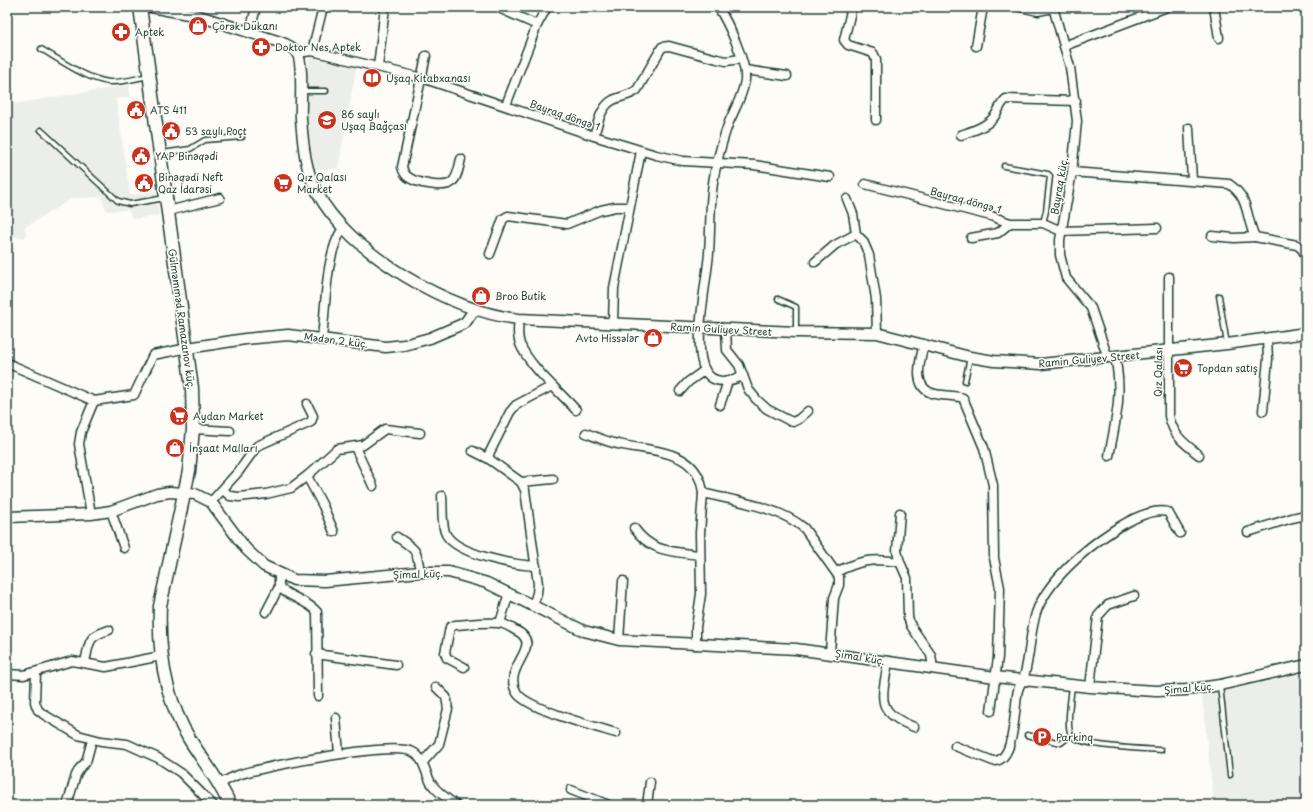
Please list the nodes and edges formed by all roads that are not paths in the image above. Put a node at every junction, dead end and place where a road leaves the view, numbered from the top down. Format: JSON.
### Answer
{"nodes":[{"id":1,"x":140,"y":7,"type":"edge"},
{"id":2,"x":151,"y":7,"type":"edge"},
{"id":3,"x":256,"y":7,"type":"edge"},
{"id":4,"x":323,"y":7,"type":"edge"},
{"id":5,"x":385,"y":7,"type":"edge"},
{"id":6,"x":547,"y":7,"type":"edge"},
{"id":7,"x":718,"y":7,"type":"edge"},
{"id":8,"x":852,"y":7,"type":"edge"},
{"id":9,"x":983,"y":7,"type":"edge"},
{"id":10,"x":1020,"y":7,"type":"edge"},
{"id":11,"x":1167,"y":7,"type":"edge"},
{"id":12,"x":1214,"y":7,"type":"edge"},
{"id":13,"x":1053,"y":8,"type":"edge"},
{"id":14,"x":501,"y":9,"type":"dead end"},
{"id":15,"x":1143,"y":11,"type":"edge"},
{"id":16,"x":537,"y":25,"type":"junction"},
{"id":17,"x":250,"y":32,"type":"junction"},
{"id":18,"x":1218,"y":38,"type":"dead end"},
{"id":19,"x":976,"y":46,"type":"dead end"},
{"id":20,"x":1064,"y":46,"type":"junction"},
{"id":21,"x":41,"y":49,"type":"dead end"},
{"id":22,"x":312,"y":50,"type":"junction"},
{"id":23,"x":298,"y":53,"type":"junction"},
{"id":24,"x":426,"y":56,"type":"dead end"},
{"id":25,"x":741,"y":59,"type":"junction"},
{"id":26,"x":378,"y":67,"type":"junction"},
{"id":27,"x":745,"y":70,"type":"junction"},
{"id":28,"x":149,"y":76,"type":"junction"},
{"id":29,"x":787,"y":76,"type":"dead end"},
{"id":30,"x":422,"y":78,"type":"junction"},
{"id":31,"x":301,"y":91,"type":"junction"},
{"id":32,"x":326,"y":91,"type":"dead end"},
{"id":33,"x":1076,"y":101,"type":"junction"},
{"id":34,"x":506,"y":105,"type":"junction"},
{"id":35,"x":876,"y":120,"type":"dead end"},
{"id":36,"x":1189,"y":128,"type":"dead end"},
{"id":37,"x":41,"y":130,"type":"dead end"},
{"id":38,"x":961,"y":135,"type":"dead end"},
{"id":39,"x":594,"y":136,"type":"junction"},
{"id":40,"x":242,"y":137,"type":"dead end"},
{"id":41,"x":641,"y":151,"type":"junction"},
{"id":42,"x":160,"y":154,"type":"junction"},
{"id":43,"x":460,"y":159,"type":"dead end"},
{"id":44,"x":716,"y":164,"type":"junction"},
{"id":45,"x":1004,"y":166,"type":"dead end"},
{"id":46,"x":1072,"y":172,"type":"junction"},
{"id":47,"x":830,"y":177,"type":"dead end"},
{"id":48,"x":1192,"y":180,"type":"junction"},
{"id":49,"x":865,"y":184,"type":"dead end"},
{"id":50,"x":166,"y":198,"type":"junction"},
{"id":51,"x":220,"y":198,"type":"dead end"},
{"id":52,"x":847,"y":199,"type":"dead end"},
{"id":53,"x":629,"y":207,"type":"junction"},
{"id":54,"x":168,"y":211,"type":"junction"},
{"id":55,"x":1010,"y":223,"type":"junction"},
{"id":56,"x":1043,"y":224,"type":"junction"},
{"id":57,"x":343,"y":228,"type":"junction"},
{"id":58,"x":1157,"y":228,"type":"dead end"},
{"id":59,"x":1061,"y":230,"type":"junction"},
{"id":60,"x":856,"y":234,"type":"junction"},
{"id":61,"x":1212,"y":236,"type":"dead end"},
{"id":62,"x":1255,"y":236,"type":"junction"},
{"id":63,"x":971,"y":238,"type":"dead end"},
{"id":64,"x":490,"y":254,"type":"dead end"},
{"id":65,"x":1306,"y":257,"type":"edge"},
{"id":66,"x":815,"y":262,"type":"dead end"},
{"id":67,"x":1169,"y":277,"type":"dead end"},
{"id":68,"x":1219,"y":296,"type":"dead end"},
{"id":69,"x":778,"y":299,"type":"dead end"},
{"id":70,"x":474,"y":310,"type":"junction"},
{"id":71,"x":519,"y":319,"type":"junction"},
{"id":72,"x":614,"y":323,"type":"junction"},
{"id":73,"x":701,"y":328,"type":"junction"},
{"id":74,"x":726,"y":329,"type":"junction"},
{"id":75,"x":796,"y":332,"type":"junction"},
{"id":76,"x":877,"y":333,"type":"junction"},
{"id":77,"x":1306,"y":333,"type":"edge"},
{"id":78,"x":322,"y":338,"type":"junction"},
{"id":79,"x":1267,"y":339,"type":"junction"},
{"id":80,"x":924,"y":344,"type":"junction"},
{"id":81,"x":1227,"y":344,"type":"junction"},
{"id":82,"x":188,"y":348,"type":"junction"},
{"id":83,"x":1169,"y":351,"type":"junction"},
{"id":84,"x":970,"y":357,"type":"junction"},
{"id":85,"x":1112,"y":357,"type":"junction"},
{"id":86,"x":7,"y":363,"type":"edge"},
{"id":87,"x":705,"y":370,"type":"junction"},
{"id":88,"x":743,"y":376,"type":"junction"},
{"id":89,"x":965,"y":381,"type":"dead end"},
{"id":90,"x":728,"y":382,"type":"junction"},
{"id":91,"x":552,"y":386,"type":"junction"},
{"id":92,"x":680,"y":390,"type":"dead end"},
{"id":93,"x":94,"y":401,"type":"junction"},
{"id":94,"x":307,"y":404,"type":"dead end"},
{"id":95,"x":720,"y":405,"type":"dead end"},
{"id":96,"x":576,"y":410,"type":"dead end"},
{"id":97,"x":808,"y":411,"type":"dead end"},
{"id":98,"x":1263,"y":411,"type":"dead end"},
{"id":99,"x":193,"y":429,"type":"junction"},
{"id":100,"x":230,"y":431,"type":"dead end"},
{"id":101,"x":420,"y":433,"type":"dead end"},
{"id":102,"x":586,"y":433,"type":"dead end"},
{"id":103,"x":355,"y":446,"type":"junction"},
{"id":104,"x":474,"y":451,"type":"dead end"},
{"id":105,"x":1199,"y":455,"type":"dead end"},
{"id":106,"x":1109,"y":456,"type":"dead end"},
{"id":107,"x":489,"y":459,"type":"junction"},
{"id":108,"x":307,"y":476,"type":"junction"},
{"id":109,"x":553,"y":479,"type":"dead end"},
{"id":110,"x":521,"y":482,"type":"junction"},
{"id":111,"x":373,"y":486,"type":"dead end"},
{"id":112,"x":223,"y":490,"type":"junction"},
{"id":113,"x":186,"y":492,"type":"junction"},
{"id":114,"x":703,"y":493,"type":"junction"},
{"id":115,"x":442,"y":496,"type":"dead end"},
{"id":116,"x":211,"y":502,"type":"junction"},
{"id":117,"x":111,"y":511,"type":"junction"},
{"id":118,"x":900,"y":513,"type":"dead end"},
{"id":119,"x":92,"y":514,"type":"junction"},
{"id":120,"x":1306,"y":516,"type":"edge"},
{"id":121,"x":7,"y":517,"type":"edge"},
{"id":122,"x":634,"y":528,"type":"dead end"},
{"id":123,"x":334,"y":532,"type":"dead end"},
{"id":124,"x":1248,"y":532,"type":"dead end"},
{"id":125,"x":1180,"y":533,"type":"dead end"},
{"id":126,"x":397,"y":537,"type":"dead end"},
{"id":127,"x":124,"y":548,"type":"dead end"},
{"id":128,"x":700,"y":555,"type":"junction"},
{"id":129,"x":900,"y":562,"type":"junction"},
{"id":130,"x":536,"y":566,"type":"junction"},
{"id":131,"x":420,"y":572,"type":"junction"},
{"id":132,"x":836,"y":572,"type":"junction"},
{"id":133,"x":280,"y":574,"type":"junction"},
{"id":134,"x":623,"y":581,"type":"dead end"},
{"id":135,"x":279,"y":587,"type":"junction"},
{"id":136,"x":510,"y":594,"type":"junction"},
{"id":137,"x":1134,"y":596,"type":"dead end"},
{"id":138,"x":533,"y":606,"type":"junction"},
{"id":139,"x":266,"y":612,"type":"dead end"},
{"id":140,"x":500,"y":623,"type":"junction"},
{"id":141,"x":109,"y":630,"type":"dead end"},
{"id":142,"x":619,"y":640,"type":"junction"},
{"id":143,"x":696,"y":645,"type":"junction"},
{"id":144,"x":830,"y":652,"type":"junction"},
{"id":145,"x":316,"y":654,"type":"junction"},
{"id":146,"x":161,"y":656,"type":"junction"},
{"id":147,"x":888,"y":661,"type":"junction"},
{"id":148,"x":85,"y":662,"type":"junction"},
{"id":149,"x":396,"y":665,"type":"dead end"},
{"id":150,"x":1306,"y":665,"type":"edge"},
{"id":151,"x":464,"y":667,"type":"dead end"},
{"id":152,"x":933,"y":668,"type":"junction"},
{"id":153,"x":36,"y":673,"type":"junction"},
{"id":154,"x":7,"y":674,"type":"edge"},
{"id":155,"x":995,"y":677,"type":"junction"},
{"id":156,"x":1023,"y":680,"type":"junction"},
{"id":157,"x":1220,"y":685,"type":"junction"},
{"id":158,"x":1072,"y":686,"type":"junction"},
{"id":159,"x":436,"y":687,"type":"dead end"},
{"id":160,"x":1090,"y":687,"type":"junction"},
{"id":161,"x":318,"y":696,"type":"dead end"},
{"id":162,"x":991,"y":711,"type":"dead end"},
{"id":163,"x":336,"y":718,"type":"dead end"},
{"id":164,"x":914,"y":726,"type":"dead end"},
{"id":165,"x":616,"y":733,"type":"dead end"},
{"id":166,"x":1027,"y":734,"type":"dead end"},
{"id":167,"x":1071,"y":735,"type":"junction"},
{"id":168,"x":92,"y":740,"type":"junction"},
{"id":169,"x":955,"y":746,"type":"dead end"},
{"id":170,"x":1161,"y":750,"type":"dead end"},
{"id":171,"x":339,"y":754,"type":"junction"},
{"id":172,"x":423,"y":762,"type":"junction"},
{"id":173,"x":1230,"y":775,"type":"dead end"},
{"id":174,"x":650,"y":782,"type":"dead end"},
{"id":175,"x":219,"y":784,"type":"junction"},
{"id":176,"x":572,"y":790,"type":"dead end"},
{"id":177,"x":67,"y":805,"type":"edge"},
{"id":178,"x":213,"y":805,"type":"edge"},
{"id":179,"x":230,"y":805,"type":"edge"},
{"id":180,"x":456,"y":805,"type":"edge"},
{"id":181,"x":609,"y":805,"type":"edge"},
{"id":182,"x":647,"y":805,"type":"edge"}],
"edges":[{"from":1,"to":28,"type":"main road","name":"Gülməmməd Ramazanov küç."},
{"from":2,"to":17,"type":"street"},
{"from":3,"to":17,"type":"street"},
{"from":4,"to":22,"type":"street"},
{"from":5,"to":26,"type":"street"},
{"from":6,"to":16,"type":"street"},
{"from":7,"to":25,"type":"street"},
{"from":8,"to":35,"type":"street"},
{"from":9,"to":19,"type":"street"},
{"from":10,"to":13,"type":"street"},
{"from":11,"to":15,"type":"street"},
{"from":12,"to":18,"type":"street"},
{"from":13,"to":20,"type":"street","name":"Bayraq küç."},
{"from":14,"to":16,"type":"street"},
{"from":15,"to":20,"type":"street"},
{"from":16,"to":34,"type":"street"},
{"from":17,"to":23,"type":"street"},
{"from":20,"to":33,"type":"street","name":"Bayraq küç."},
{"from":21,"to":28,"type":"lane"},
{"from":22,"to":23,"type":"street","name":"Bayraq döngə 1"},
{"from":22,"to":26,"type":"street","name":"Bayraq döngə 1"},
{"from":23,"to":31,"type":"street","name":"Ramin Guliyev Street"},
{"from":24,"to":30,"type":"street"},
{"from":25,"to":27,"type":"street"},
{"from":25,"to":39,"type":"street"},
{"from":26,"to":30,"type":"street","name":"Bayraq döngə 1"},
{"from":27,"to":29,"type":"street"},
{"from":27,"to":44,"type":"street"},
{"from":28,"to":42,"type":"main road","name":"Gülməmməd Ramazanov küç."},
{"from":30,"to":34,"type":"street","name":"Bayraq döngə 1"},
{"from":30,"to":43,"type":"street"},
{"from":31,"to":32,"type":"lane"},
{"from":31,"to":57,"type":"street","name":"Ramin Guliyev Street"},
{"from":33,"to":38,"type":"street"},
{"from":33,"to":46,"type":"street","name":"Bayraq küç."},
{"from":34,"to":39,"type":"street","name":"Bayraq döngə 1"},
{"from":36,"to":48,"type":"street"},
{"from":37,"to":50,"type":"lane"},
{"from":39,"to":41,"type":"street","name":"Bayraq döngə 1"},
{"from":40,"to":42,"type":"lane"},
{"from":41,"to":44,"type":"street","name":"Bayraq döngə 1"},
{"from":41,"to":53,"type":"street"},
{"from":42,"to":50,"type":"main road","name":"Gülməmməd Ramazanov küç."},
{"from":44,"to":47,"type":"street","name":"Bayraq döngə 1"},
{"from":44,"to":73,"type":"street"},
{"from":45,"to":56,"type":"lane"},
{"from":46,"to":48,"type":"street"},
{"from":46,"to":59,"type":"street","name":"Bayraq küç."},
{"from":48,"to":62,"type":"street"},
{"from":49,"to":55,"type":"street","name":"Bayraq döngə 1"},
{"from":50,"to":54,"type":"main road","name":"Gülməmməd Ramazanov küç."},
{"from":51,"to":54,"type":"street"},
{"from":52,"to":60,"type":"street"},
{"from":53,"to":64,"type":"street"},
{"from":53,"to":72,"type":"street"},
{"from":54,"to":82,"type":"main road","name":"Gülməmməd Ramazanov küç."},
{"from":55,"to":56,"type":"street","name":"Bayraq döngə 1"},
{"from":55,"to":63,"type":"street"},
{"from":56,"to":59,"type":"street","name":"Bayraq döngə 1"},
{"from":57,"to":70,"type":"street","name":"Ramin Guliyev Street"},
{"from":57,"to":78,"type":"street"},
{"from":58,"to":59,"type":"street","name":"Bayraq döngə 1"},
{"from":59,"to":85,"type":"street","name":"Bayraq küç."},
{"from":60,"to":66,"type":"street"},
{"from":60,"to":76,"type":"street"},
{"from":61,"to":62,"type":"street"},
{"from":62,"to":65,"type":"street"},
{"from":67,"to":83,"type":"street","name":"Qız Qalası"},
{"from":68,"to":81,"type":"lane"},
{"from":69,"to":75,"type":"lane"},
{"from":70,"to":71,"type":"street","name":"Ramin Guliyev Street"},
{"from":70,"to":78,"type":"street","name":"Mədən 2 küç."},
{"from":71,"to":72,"type":"street","name":"Ramin Guliyev Street"},
{"from":71,"to":91,"type":"street"},
{"from":72,"to":73,"type":"street","name":"Ramin Guliyev Street"},
{"from":73,"to":74,"type":"street","name":"Ramin Guliyev Street"},
{"from":73,"to":87,"type":"street"},
{"from":74,"to":75,"type":"street","name":"Ramin Guliyev Street"},
{"from":74,"to":88,"type":"street"},
{"from":75,"to":76,"type":"street","name":"Ramin Guliyev Street"},
{"from":76,"to":80,"type":"street","name":"Ramin Guliyev Street"},
{"from":77,"to":79,"type":"street","name":"Ramin Guliyev Street"},
{"from":78,"to":82,"type":"street","name":"Mədən 2 küç."},
{"from":79,"to":81,"type":"street","name":"Ramin Guliyev Street"},
{"from":79,"to":98,"type":"street"},
{"from":80,"to":84,"type":"street","name":"Ramin Guliyev Street"},
{"from":80,"to":155,"type":"street"},
{"from":81,"to":83,"type":"street","name":"Ramin Guliyev Street"},
{"from":82,"to":93,"type":"street"},
{"from":82,"to":99,"type":"main road","name":"Gülməmməd Ramazanov küç."},
{"from":83,"to":85,"type":"street","name":"Ramin Guliyev Street"},
{"from":83,"to":105,"type":"street","name":"Qız Qalası"},
{"from":84,"to":85,"type":"street","name":"Ramin Guliyev Street"},
{"from":84,"to":89,"type":"lane"},
{"from":85,"to":106,"type":"street","name":"Bayraq küç."},
{"from":86,"to":93,"type":"street"},
{"from":87,"to":90,"type":"street"},
{"from":87,"to":92,"type":"street"},
{"from":88,"to":90,"type":"street"},
{"from":88,"to":97,"type":"street"},
{"from":90,"to":95,"type":"street"},
{"from":91,"to":96,"type":"street"},
{"from":91,"to":107,"type":"street"},
{"from":93,"to":119,"type":"street"},
{"from":94,"to":112,"type":"street"},
{"from":99,"to":100,"type":"street"},
{"from":99,"to":113,"type":"main road","name":"Gülməmməd Ramazanov küç."},
{"from":101,"to":103,"type":"street"},
{"from":102,"to":114,"type":"street"},
{"from":103,"to":108,"type":"street"},
{"from":103,"to":111,"type":"street"},
{"from":104,"to":107,"type":"street"},
{"from":107,"to":110,"type":"street"},
{"from":108,"to":112,"type":"street"},
{"from":108,"to":123,"type":"street"},
{"from":109,"to":110,"type":"street"},
{"from":110,"to":130,"type":"street"},
{"from":112,"to":116,"type":"street"},
{"from":113,"to":116,"type":"street","name":"Şimal küç."},
{"from":113,"to":117,"type":"street"},
{"from":113,"to":146,"type":"main road","name":"Gülməmməd Ramazanov küç."},
{"from":114,"to":128,"type":"street"},
{"from":114,"to":132,"type":"street"},
{"from":115,"to":130,"type":"street"},
{"from":116,"to":133,"type":"street","name":"Şimal küç."},
{"from":117,"to":119,"type":"street"},
{"from":117,"to":127,"type":"street"},
{"from":118,"to":129,"type":"street"},
{"from":119,"to":121,"type":"street"},
{"from":120,"to":124,"type":"street"},
{"from":122,"to":128,"type":"street"},
{"from":125,"to":156,"type":"street"},
{"from":126,"to":131,"type":"street"},
{"from":128,"to":143,"type":"street"},
{"from":129,"to":132,"type":"street"},
{"from":129,"to":152,"type":"street"},
{"from":130,"to":138,"type":"street"},
{"from":131,"to":133,"type":"street","name":"Şimal küç."},
{"from":131,"to":136,"type":"street","name":"Şimal küç."},
{"from":132,"to":144,"type":"street"},
{"from":133,"to":135,"type":"street"},
{"from":134,"to":142,"type":"street"},
{"from":135,"to":139,"type":"street"},
{"from":135,"to":145,"type":"street"},
{"from":136,"to":138,"type":"street","name":"Şimal küç."},
{"from":136,"to":140,"type":"street"},
{"from":137,"to":160,"type":"street"},
{"from":138,"to":142,"type":"street","name":"Şimal küç."},
{"from":140,"to":151,"type":"street"},
{"from":140,"to":165,"type":"street"},
{"from":141,"to":148,"type":"street"},
{"from":142,"to":143,"type":"street","name":"Şimal küç."},
{"from":143,"to":144,"type":"street","name":"Şimal küç."},
{"from":144,"to":147,"type":"street","name":"Şimal küç."},
{"from":145,"to":149,"type":"street"},
{"from":145,"to":161,"type":"street"},
{"from":146,"to":148,"type":"street"},
{"from":146,"to":175,"type":"main road","name":"Gülməmməd Ramazanov küç."},
{"from":147,"to":152,"type":"street","name":"Şimal küç."},
{"from":147,"to":164,"type":"street"},
{"from":148,"to":153,"type":"street"},
{"from":150,"to":157,"type":"street","name":"Şimal küç."},
{"from":152,"to":155,"type":"street","name":"Şimal küç."},
{"from":153,"to":154,"type":"street"},
{"from":153,"to":168,"type":"street"},
{"from":155,"to":156,"type":"street","name":"Şimal küç."},
{"from":155,"to":162,"type":"street"},
{"from":156,"to":158,"type":"street","name":"Şimal küç."},
{"from":156,"to":169,"type":"street"},
{"from":157,"to":160,"type":"street","name":"Şimal küç."},
{"from":157,"to":173,"type":"lane"},
{"from":158,"to":160,"type":"street","name":"Şimal küç."},
{"from":158,"to":167,"type":"lane"},
{"from":159,"to":172,"type":"street"},
{"from":163,"to":171,"type":"street"},
{"from":166,"to":167,"type":"lane"},
{"from":167,"to":170,"type":"lane"},
{"from":168,"to":177,"type":"street"},
{"from":168,"to":178,"type":"street"},
{"from":171,"to":172,"type":"street"},
{"from":171,"to":175,"type":"street"},
{"from":172,"to":180,"type":"street"},
{"from":174,"to":182,"type":"street"},
{"from":175,"to":179,"type":"main road","name":"Gülməmməd Ramazanov küç."},
{"from":176,"to":181,"type":"street"}]}
